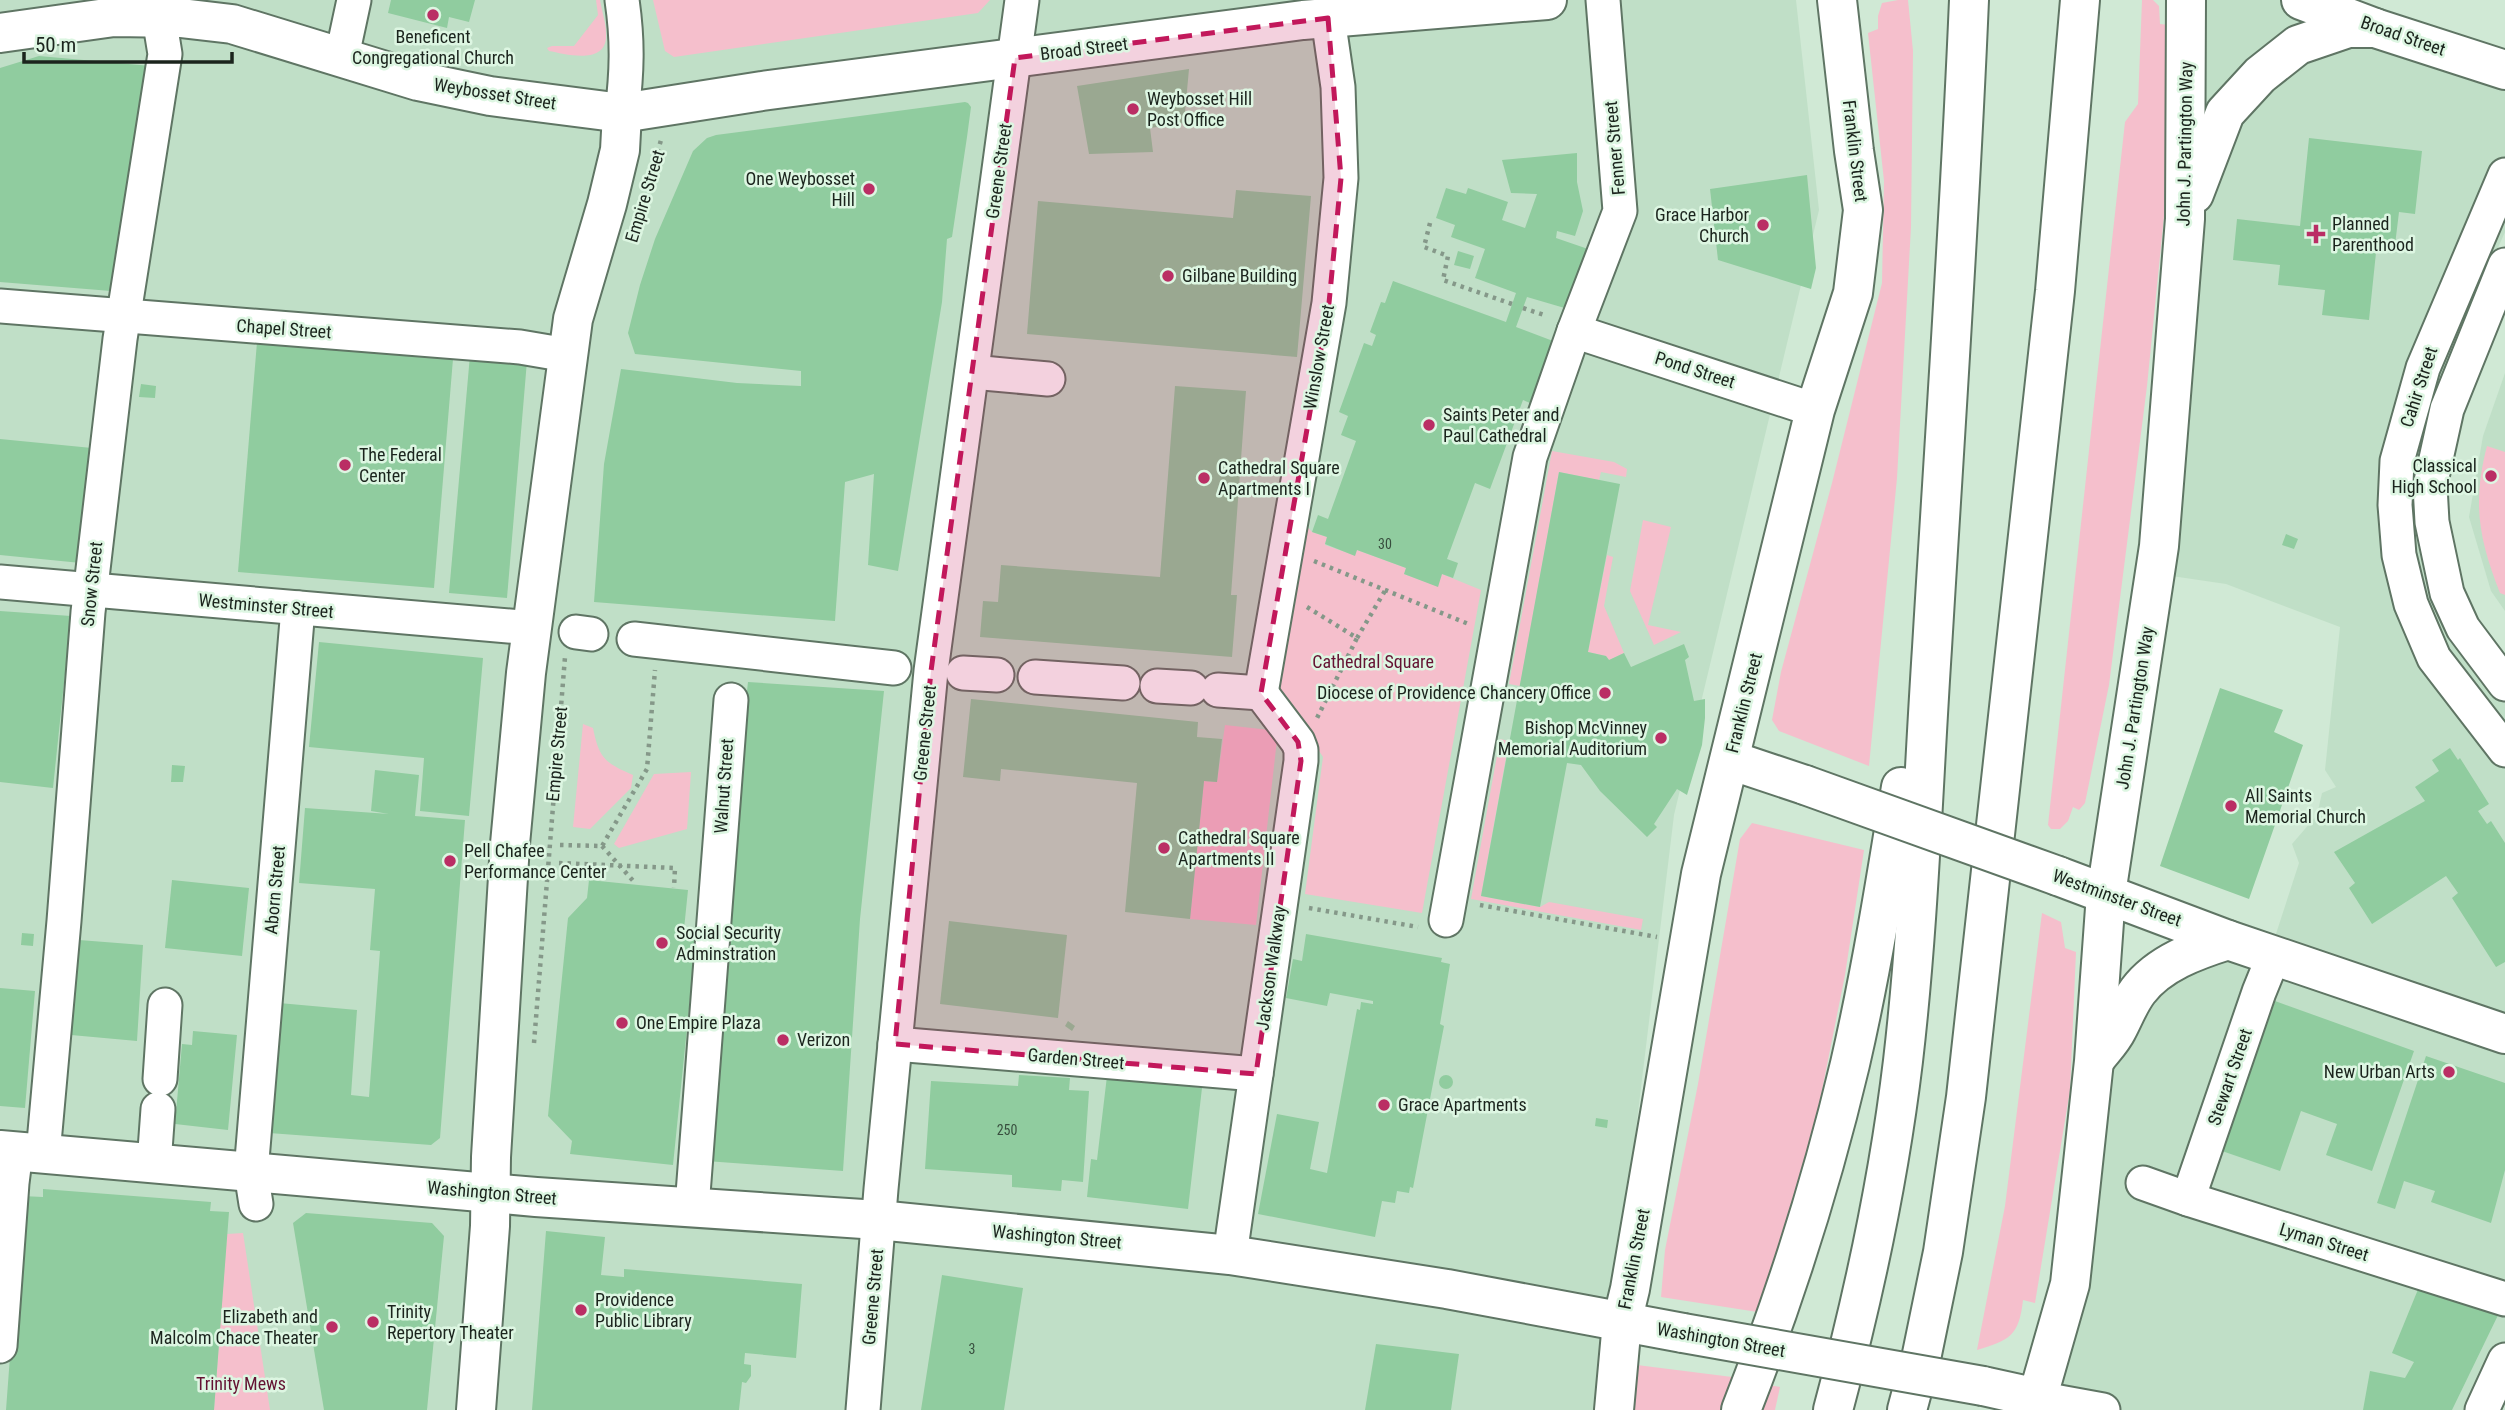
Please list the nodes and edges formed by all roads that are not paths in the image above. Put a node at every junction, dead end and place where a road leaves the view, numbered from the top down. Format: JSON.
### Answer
{"nodes":[{"id":1,"x":355,"y":0,"type":"edge"},
{"id":2,"x":622,"y":0,"type":"edge"},
{"id":3,"x":1022,"y":0,"type":"edge"},
{"id":4,"x":1547,"y":0,"type":"edge"},
{"id":5,"x":1603,"y":0,"type":"edge"},
{"id":6,"x":1837,"y":0,"type":"edge"},
{"id":7,"x":1969,"y":0,"type":"edge"},
{"id":8,"x":2080,"y":0,"type":"edge"},
{"id":9,"x":2186,"y":0,"type":"edge"},
{"id":10,"x":2301,"y":0,"type":"edge"},
{"id":11,"x":161,"y":9,"type":"edge"},
{"id":12,"x":236,"y":12,"type":"edge"},
{"id":13,"x":1320,"y":12,"type":"edge"},
{"id":14,"x":2375,"y":28,"type":"junction"},
{"id":15,"x":0,"y":33,"type":"edge"},
{"id":16,"x":342,"y":56,"type":"junction"},
{"id":17,"x":1015,"y":58,"type":"junction"},
{"id":18,"x":2505,"y":70,"type":"edge"},
{"id":19,"x":639,"y":111,"type":"junction"},
{"id":20,"x":2505,"y":175,"type":"edge"},
{"id":21,"x":2185,"y":219,"type":"junction"},
{"id":22,"x":2505,"y":265,"type":"edge"},
{"id":23,"x":0,"y":306,"type":"edge"},
{"id":24,"x":124,"y":316,"type":"junction"},
{"id":25,"x":1564,"y":324,"type":"junction"},
{"id":26,"x":567,"y":355,"type":"junction"},
{"id":27,"x":972,"y":372,"type":"junction"},
{"id":28,"x":1048,"y":379,"type":"dead end"},
{"id":29,"x":1815,"y":410,"type":"junction"},
{"id":30,"x":1937,"y":560,"type":"junction"},
{"id":31,"x":0,"y":582,"type":"edge"},
{"id":32,"x":90,"y":590,"type":"junction"},
{"id":33,"x":298,"y":608,"type":"junction"},
{"id":34,"x":532,"y":628,"type":"junction"},
{"id":35,"x":634,"y":639,"type":"dead end"},
{"id":36,"x":894,"y":668,"type":"dead end"},
{"id":37,"x":963,"y":673,"type":"dead end"},
{"id":38,"x":997,"y":675,"type":"dead end"},
{"id":39,"x":1035,"y":677,"type":"dead end"},
{"id":40,"x":1124,"y":683,"type":"dead end"},
{"id":41,"x":2505,"y":684,"type":"edge"},
{"id":42,"x":1157,"y":686,"type":"dead end"},
{"id":43,"x":1261,"y":693,"type":"junction"},
{"id":44,"x":731,"y":701,"type":"dead end"},
{"id":45,"x":2505,"y":750,"type":"edge"},
{"id":46,"x":1730,"y":760,"type":"junction"},
{"id":47,"x":2106,"y":894,"type":"junction"},
{"id":48,"x":1440,"y":916,"type":"road end"},
{"id":49,"x":2228,"y":940,"type":"junction"},
{"id":50,"x":2274,"y":955,"type":"junction"},
{"id":51,"x":166,"y":1005,"type":"dead end"},
{"id":52,"x":2505,"y":1034,"type":"edge"},
{"id":53,"x":895,"y":1044,"type":"junction"},
{"id":54,"x":2094,"y":1061,"type":"junction"},
{"id":55,"x":1256,"y":1074,"type":"junction"},
{"id":56,"x":20,"y":1152,"type":"edge"},
{"id":57,"x":154,"y":1164,"type":"junction"},
{"id":58,"x":2143,"y":1182,"type":"dead end"},
{"id":59,"x":253,"y":1188,"type":"junction"},
{"id":60,"x":489,"y":1193,"type":"junction"},
{"id":61,"x":2188,"y":1199,"type":"junction"},
{"id":62,"x":692,"y":1207,"type":"junction"},
{"id":63,"x":878,"y":1220,"type":"junction"},
{"id":64,"x":1230,"y":1255,"type":"junction"},
{"id":65,"x":2505,"y":1299,"type":"edge"},
{"id":66,"x":1622,"y":1322,"type":"junction"},
{"id":67,"x":0,"y":1346,"type":"edge"},
{"id":68,"x":2505,"y":1360,"type":"edge"},
{"id":69,"x":2036,"y":1404,"type":"edge"},
{"id":70,"x":476,"y":1410,"type":"edge"},
{"id":71,"x":863,"y":1410,"type":"edge"},
{"id":72,"x":1614,"y":1410,"type":"edge"},
{"id":73,"x":1741,"y":1410,"type":"edge"},
{"id":74,"x":1833,"y":1410,"type":"edge"},
{"id":75,"x":1907,"y":1410,"type":"edge"},
{"id":76,"x":2103,"y":1410,"type":"edge"},
{"id":77,"x":2482,"y":1410,"type":"edge"}],
"edges":[{"from":1,"to":16,"type":"street"},
{"from":2,"to":19,"type":"street"},
{"from":3,"to":17,"type":"street","name":"Greene Street"},
{"from":4,"to":13,"type":"main road","name":"Broad Street"},
{"from":5,"to":25,"type":"street","name":"Fenner Street"},
{"from":6,"to":29,"type":"main road","name":"Franklin Street"},
{"from":7,"to":30,"type":"main road"},
{"from":8,"to":75,"type":"main road"},
{"from":9,"to":21,"type":"main road","name":"John J. Partington Way"},
{"from":10,"to":14,"type":"main road","name":"Broad Street"},
{"from":11,"to":12,"type":"main road","name":"Weybosset Street"},
{"from":11,"to":15,"type":"main road","name":"Weybosset Street"},
{"from":11,"to":24,"type":"street","name":"Snow Street"},
{"from":12,"to":16,"type":"main road","name":"Weybosset Street"},
{"from":13,"to":17,"type":"main road","name":"Broad Street"},
{"from":13,"to":43,"type":"street","name":"Winslow Street"},
{"from":14,"to":18,"type":"main road","name":"Broad Street"},
{"from":14,"to":21,"type":"main road"},
{"from":16,"to":19,"type":"main road","name":"Weybosset Street"},
{"from":17,"to":19,"type":"main road","name":"Broad Street"},
{"from":17,"to":27,"type":"street","name":"Greene Street"},
{"from":19,"to":26,"type":"main road","name":"Empire Street"},
{"from":20,"to":45,"type":"street","name":"Cahir Street"},
{"from":21,"to":47,"type":"main road","name":"John J. Partington Way"},
{"from":22,"to":41,"type":"street","name":"Cahir Street"},
{"from":23,"to":24,"type":"street","name":"Chapel Street"},
{"from":24,"to":26,"type":"street","name":"Chapel Street"},
{"from":24,"to":32,"type":"street","name":"Snow Street"},
{"from":25,"to":29,"type":"street","name":"Pond Street"},
{"from":25,"to":48,"type":"street"},
{"from":26,"to":34,"type":"main road","name":"Empire Street"},
{"from":27,"to":28,"type":"street"},
{"from":27,"to":53,"type":"street","name":"Greene Street"},
{"from":29,"to":46,"type":"main road","name":"Franklin Street"},
{"from":30,"to":73,"type":"main road"},
{"from":30,"to":74,"type":"main road"},
{"from":31,"to":32,"type":"street","name":"Westminster Street"},
{"from":32,"to":33,"type":"street","name":"Westminster Street"},
{"from":32,"to":56,"type":"street","name":"Snow Street"},
{"from":33,"to":34,"type":"street","name":"Westminster Street"},
{"from":33,"to":59,"type":"street","name":"Aborn Street"},
{"from":34,"to":60,"type":"main road","name":"Empire Street"},
{"from":35,"to":36,"type":"street"},
{"from":37,"to":38,"type":"street"},
{"from":39,"to":40,"type":"street"},
{"from":42,"to":43,"type":"street"},
{"from":43,"to":55,"type":"street","name":"Jackson Walkway"},
{"from":44,"to":62,"type":"street","name":"Walnut Street"},
{"from":46,"to":47,"type":"main road","name":"Westminster Street","bridge":true},
{"from":46,"to":66,"type":"main road","name":"Franklin Street"},
{"from":47,"to":49,"type":"main road","name":"Westminster Street"},
{"from":47,"to":54,"type":"main road","name":"John J. Partington Way"},
{"from":49,"to":50,"type":"main road","name":"Westminster Street"},
{"from":49,"to":54,"type":"main road"},
{"from":50,"to":52,"type":"main road","name":"Westminster Street"},
{"from":50,"to":61,"type":"street","name":"Stewart Street"},
{"from":51,"to":57,"type":"street"},
{"from":53,"to":55,"type":"street","name":"Garden Street"},
{"from":53,"to":63,"type":"street","name":"Greene Street"},
{"from":54,"to":69,"type":"main road","name":"John J. Partington Way"},
{"from":55,"to":64,"type":"street","name":"Jackson Walkway"},
{"from":56,"to":57,"type":"main road","name":"Washington Street"},
{"from":56,"to":67,"type":"street","name":"Snow Street"},
{"from":57,"to":59,"type":"main road","name":"Washington Street"},
{"from":58,"to":61,"type":"street","name":"Lyman Street"},
{"from":59,"to":60,"type":"main road","name":"Washington Street"},
{"from":60,"to":62,"type":"main road","name":"Washington Street"},
{"from":60,"to":70,"type":"main road","name":"Empire Street"},
{"from":61,"to":65,"type":"street","name":"Lyman Street"},
{"from":62,"to":63,"type":"main road","name":"Washington Street"},
{"from":63,"to":64,"type":"main road","name":"Washington Street"},
{"from":63,"to":71,"type":"street","name":"Greene Street"},
{"from":64,"to":66,"type":"main road","name":"Washington Street"},
{"from":66,"to":69,"type":"main road","name":"Washington Street","bridge":true},
{"from":66,"to":72,"type":"main road","name":"Franklin Street"},
{"from":68,"to":77,"type":"street"},
{"from":69,"to":76,"type":"street","name":"Washington Street"}]}
